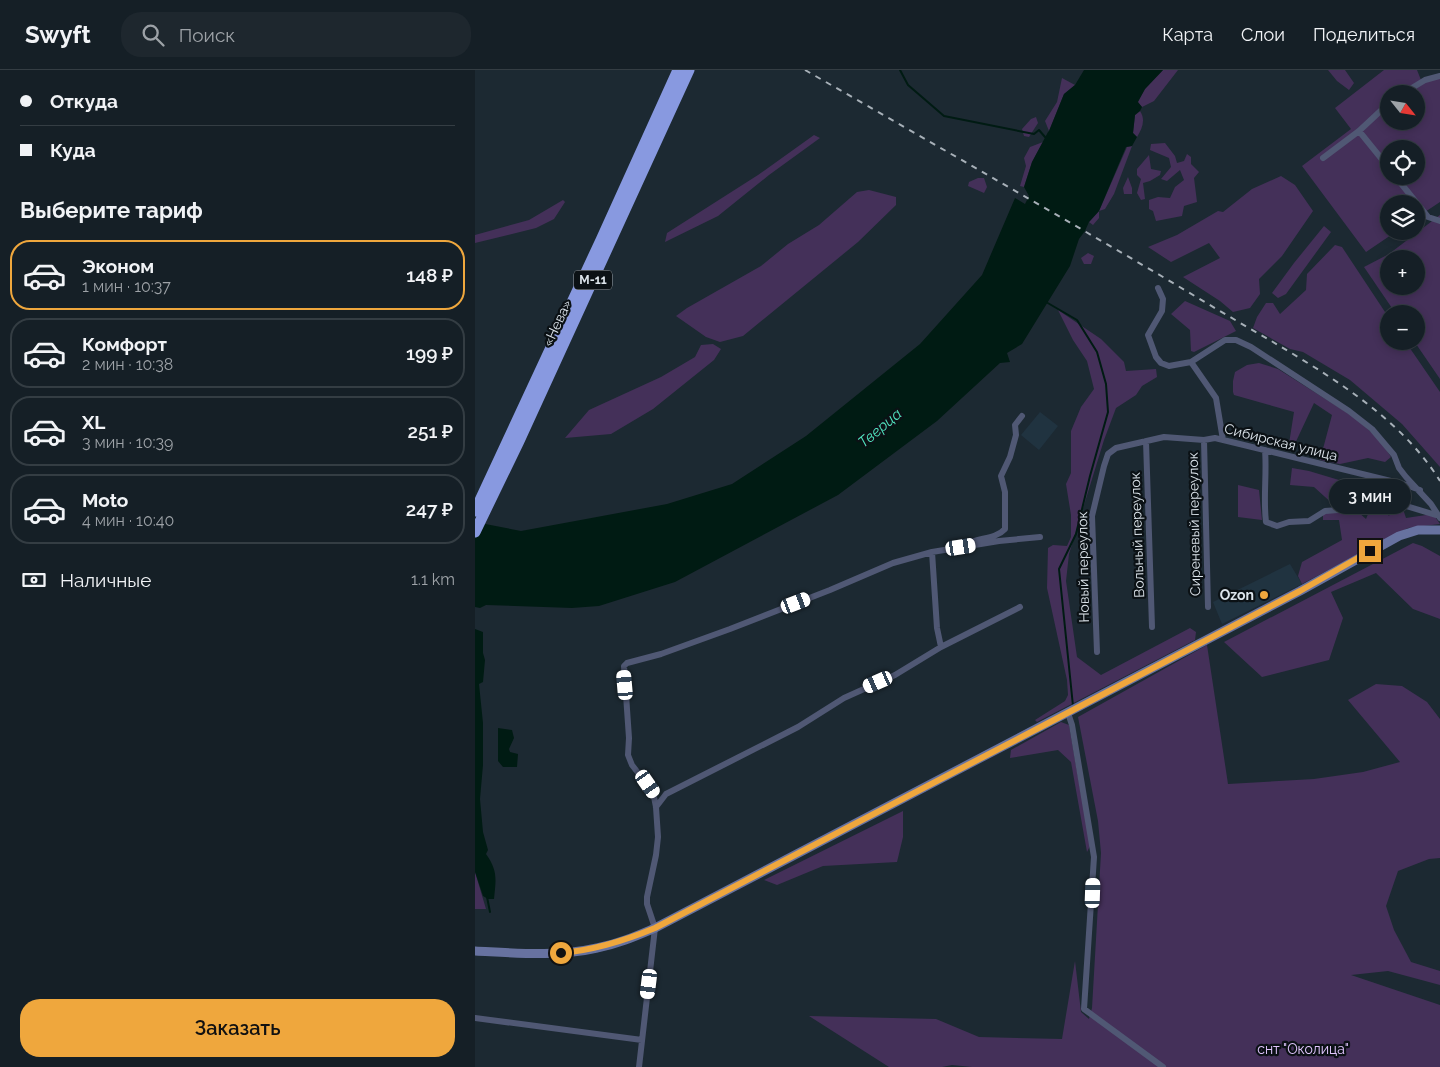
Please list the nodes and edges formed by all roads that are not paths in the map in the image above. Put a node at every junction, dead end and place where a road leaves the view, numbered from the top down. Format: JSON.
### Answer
{"nodes":[{"id":1,"x":678,"y":70,"type":"edge"},
{"id":2,"x":689,"y":70,"type":"edge"},
{"id":3,"x":1440,"y":76,"type":"edge"},
{"id":4,"x":1417,"y":85,"type":"edge"},
{"id":5,"x":1380,"y":111,"type":"edge"},
{"id":6,"x":1359,"y":131,"type":"junction"},
{"id":7,"x":1380,"y":157,"type":"edge"},
{"id":8,"x":1323,"y":158,"type":"dead end"},
{"id":9,"x":1402,"y":185,"type":"edge"},
{"id":10,"x":1440,"y":221,"type":"edge"},
{"id":11,"x":1158,"y":288,"type":"dead end"},
{"id":12,"x":1191,"y":362,"type":"junction"},
{"id":13,"x":1022,"y":416,"type":"dead end"},
{"id":14,"x":1204,"y":440,"type":"junction"},
{"id":15,"x":1223,"y":440,"type":"junction"},
{"id":16,"x":1146,"y":442,"type":"junction"},
{"id":17,"x":1265,"y":450,"type":"junction"},
{"id":18,"x":1108,"y":454,"type":"joint"},
{"id":19,"x":492,"y":487,"type":"junction"},
{"id":20,"x":1419,"y":490,"type":"junction"},
{"id":21,"x":475,"y":512,"type":"edge"},
{"id":22,"x":1439,"y":517,"type":"edge"},
{"id":23,"x":1440,"y":530,"type":"edge"},
{"id":24,"x":475,"y":532,"type":"edge"},
{"id":25,"x":1040,"y":537,"type":"dead end"},
{"id":26,"x":961,"y":547,"type":"junction"},
{"id":27,"x":932,"y":552,"type":"junction"},
{"id":28,"x":1020,"y":607,"type":"dead end"},
{"id":29,"x":1208,"y":607,"type":"dead end"},
{"id":30,"x":1153,"y":627,"type":"dead end"},
{"id":31,"x":941,"y":647,"type":"junction"},
{"id":32,"x":1097,"y":652,"type":"dead end"},
{"id":33,"x":1068,"y":713,"type":"junction"},
{"id":34,"x":656,"y":807,"type":"junction"},
{"id":35,"x":655,"y":928,"type":"junction"},
{"id":36,"x":475,"y":951,"type":"edge"},
{"id":37,"x":475,"y":1018,"type":"edge"},
{"id":38,"x":642,"y":1040,"type":"junction"},
{"id":39,"x":639,"y":1067,"type":"edge"},
{"id":40,"x":1163,"y":1067,"type":"edge"}],
"edges":[{"from":1,"to":19,"type":"highway","name":"«Нева»","number":"М-11"},
{"from":2,"to":19,"type":"highway","name":"«Нева»","number":"М-11"},
{"from":3,"to":4,"type":"street"},
{"from":5,"to":6,"type":"street"},
{"from":6,"to":7,"type":"street"},
{"from":6,"to":8,"type":"street"},
{"from":9,"to":10,"type":"street"},
{"from":11,"to":12,"type":"street"},
{"from":12,"to":15,"type":"street"},
{"from":12,"to":20,"type":"street"},
{"from":13,"to":26,"type":"street"},
{"from":14,"to":15,"type":"street","name":"Сибирская улица"},
{"from":14,"to":16,"type":"street","name":"Сибирская улица"},
{"from":14,"to":29,"type":"street","name":"Сиреневый переулок"},
{"from":15,"to":17,"type":"street","name":"Сибирская улица"},
{"from":16,"to":18,"type":"street","name":"Сибирская улица"},
{"from":16,"to":30,"type":"street","name":"Вольный переулок"},
{"from":17,"to":20,"type":"street","name":"Сибирская улица"},
{"from":17,"to":22,"type":"street"},
{"from":18,"to":32,"type":"street","name":"Новый переулок"},
{"from":19,"to":21,"type":"highway","name":"«Нева»","number":"М-11"},
{"from":19,"to":24,"type":"highway","name":"«Нева»","number":"М-11"},
{"from":20,"to":22,"type":"street"},
{"from":23,"to":33,"type":"main road"},
{"from":25,"to":26,"type":"street"},
{"from":26,"to":27,"type":"street"},
{"from":27,"to":31,"type":"street"},
{"from":27,"to":34,"type":"street"},
{"from":28,"to":31,"type":"street"},
{"from":31,"to":34,"type":"street"},
{"from":33,"to":35,"type":"main road"},
{"from":33,"to":40,"type":"street"},
{"from":34,"to":35,"type":"street"},
{"from":35,"to":36,"type":"main road"},
{"from":35,"to":38,"type":"street"},
{"from":37,"to":38,"type":"street"},
{"from":38,"to":39,"type":"street"}]}
